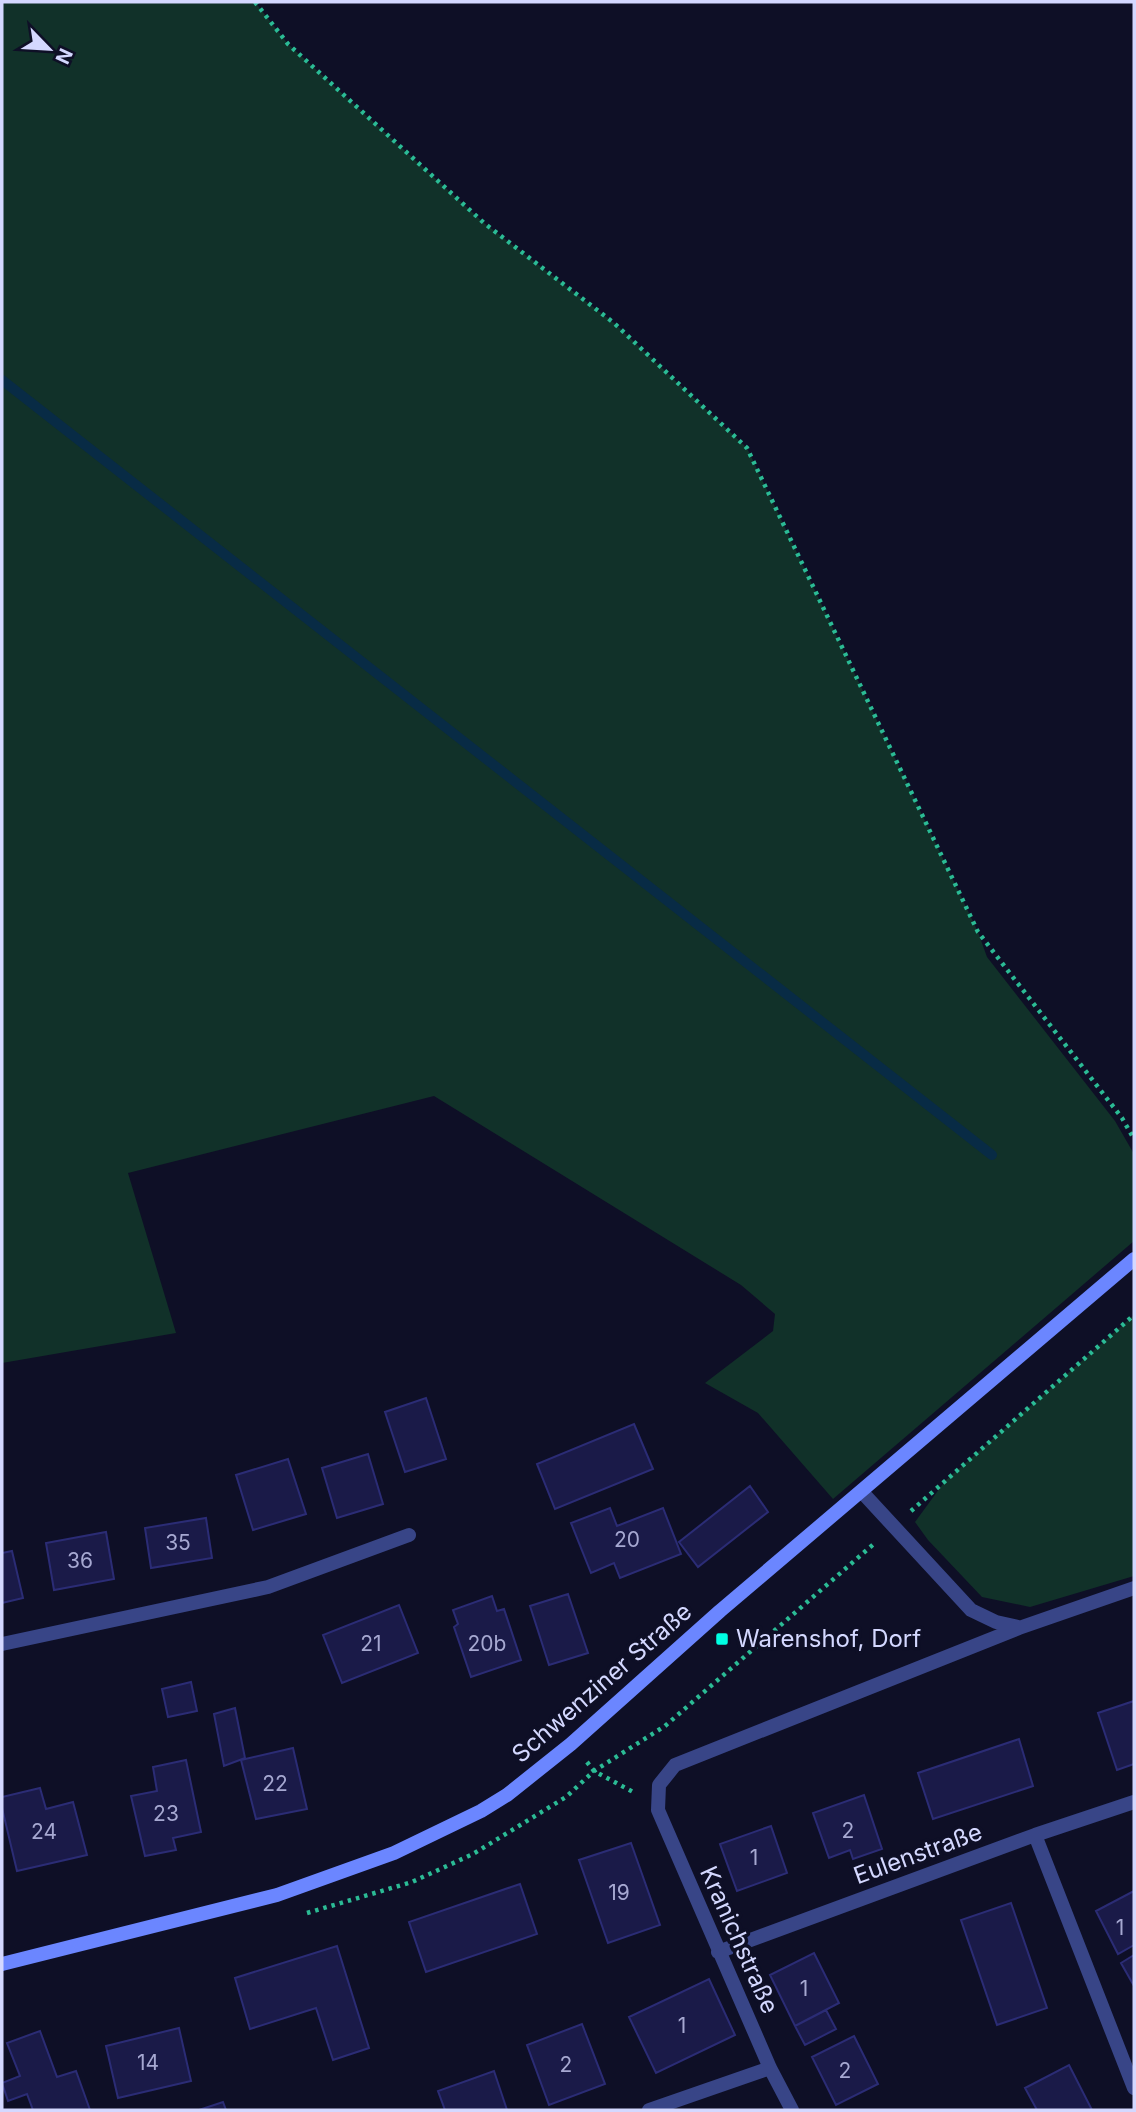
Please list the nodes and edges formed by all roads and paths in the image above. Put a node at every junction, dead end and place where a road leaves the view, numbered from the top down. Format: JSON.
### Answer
{"nodes":[{"id":1,"x":255,"y":2,"type":"edge"},
{"id":2,"x":1134,"y":1139,"type":"edge"},
{"id":3,"x":1134,"y":1259,"type":"edge"},
{"id":4,"x":1134,"y":1315,"type":"edge"},
{"id":5,"x":862,"y":1492,"type":"junction"},
{"id":6,"x":894,"y":1526,"type":"junction"},
{"id":7,"x":409,"y":1535,"type":"dead end"},
{"id":8,"x":1134,"y":1588,"type":"edge"},
{"id":9,"x":1019,"y":1628,"type":"junction"},
{"id":10,"x":2,"y":1644,"type":"edge"},
{"id":11,"x":571,"y":1744,"type":"junction"},
{"id":12,"x":594,"y":1771,"type":"junction"},
{"id":13,"x":659,"y":1785,"type":"junction"},
{"id":14,"x":1134,"y":1802,"type":"edge"},
{"id":15,"x":1035,"y":1835,"type":"junction"},
{"id":16,"x":718,"y":1952,"type":"junction"},
{"id":17,"x":2,"y":1964,"type":"edge"},
{"id":18,"x":770,"y":2068,"type":"junction"},
{"id":19,"x":1134,"y":2088,"type":"edge"},
{"id":20,"x":649,"y":2110,"type":"edge"},
{"id":21,"x":792,"y":2110,"type":"edge"}],
"edges":[{"from":1,"to":2,"type":"path"},
{"from":3,"to":5,"type":"main road","name":"Schwenziner Straße"},
{"from":4,"to":6,"type":"path"},
{"from":5,"to":6,"type":"street"},
{"from":5,"to":11,"type":"main road","name":"Schwenziner Straße"},
{"from":6,"to":9,"type":"street"},
{"from":6,"to":12,"type":"path"},
{"from":7,"to":10,"type":"street"},
{"from":8,"to":9,"type":"street"},
{"from":9,"to":13,"type":"street"},
{"from":11,"to":12,"type":"path"},
{"from":11,"to":17,"type":"main road","name":"Schwenziner Straße"},
{"from":12,"to":13,"type":"path"},
{"from":13,"to":16,"type":"street","name":"Kranichstraße"},
{"from":14,"to":15,"type":"street","name":"Eulenstraße"},
{"from":15,"to":16,"type":"street","name":"Eulenstraße"},
{"from":15,"to":19,"type":"street"},
{"from":16,"to":18,"type":"street","name":"Kranichstraße"},
{"from":18,"to":20,"type":"street"},
{"from":18,"to":21,"type":"street","name":"Kranichstraße"}]}
